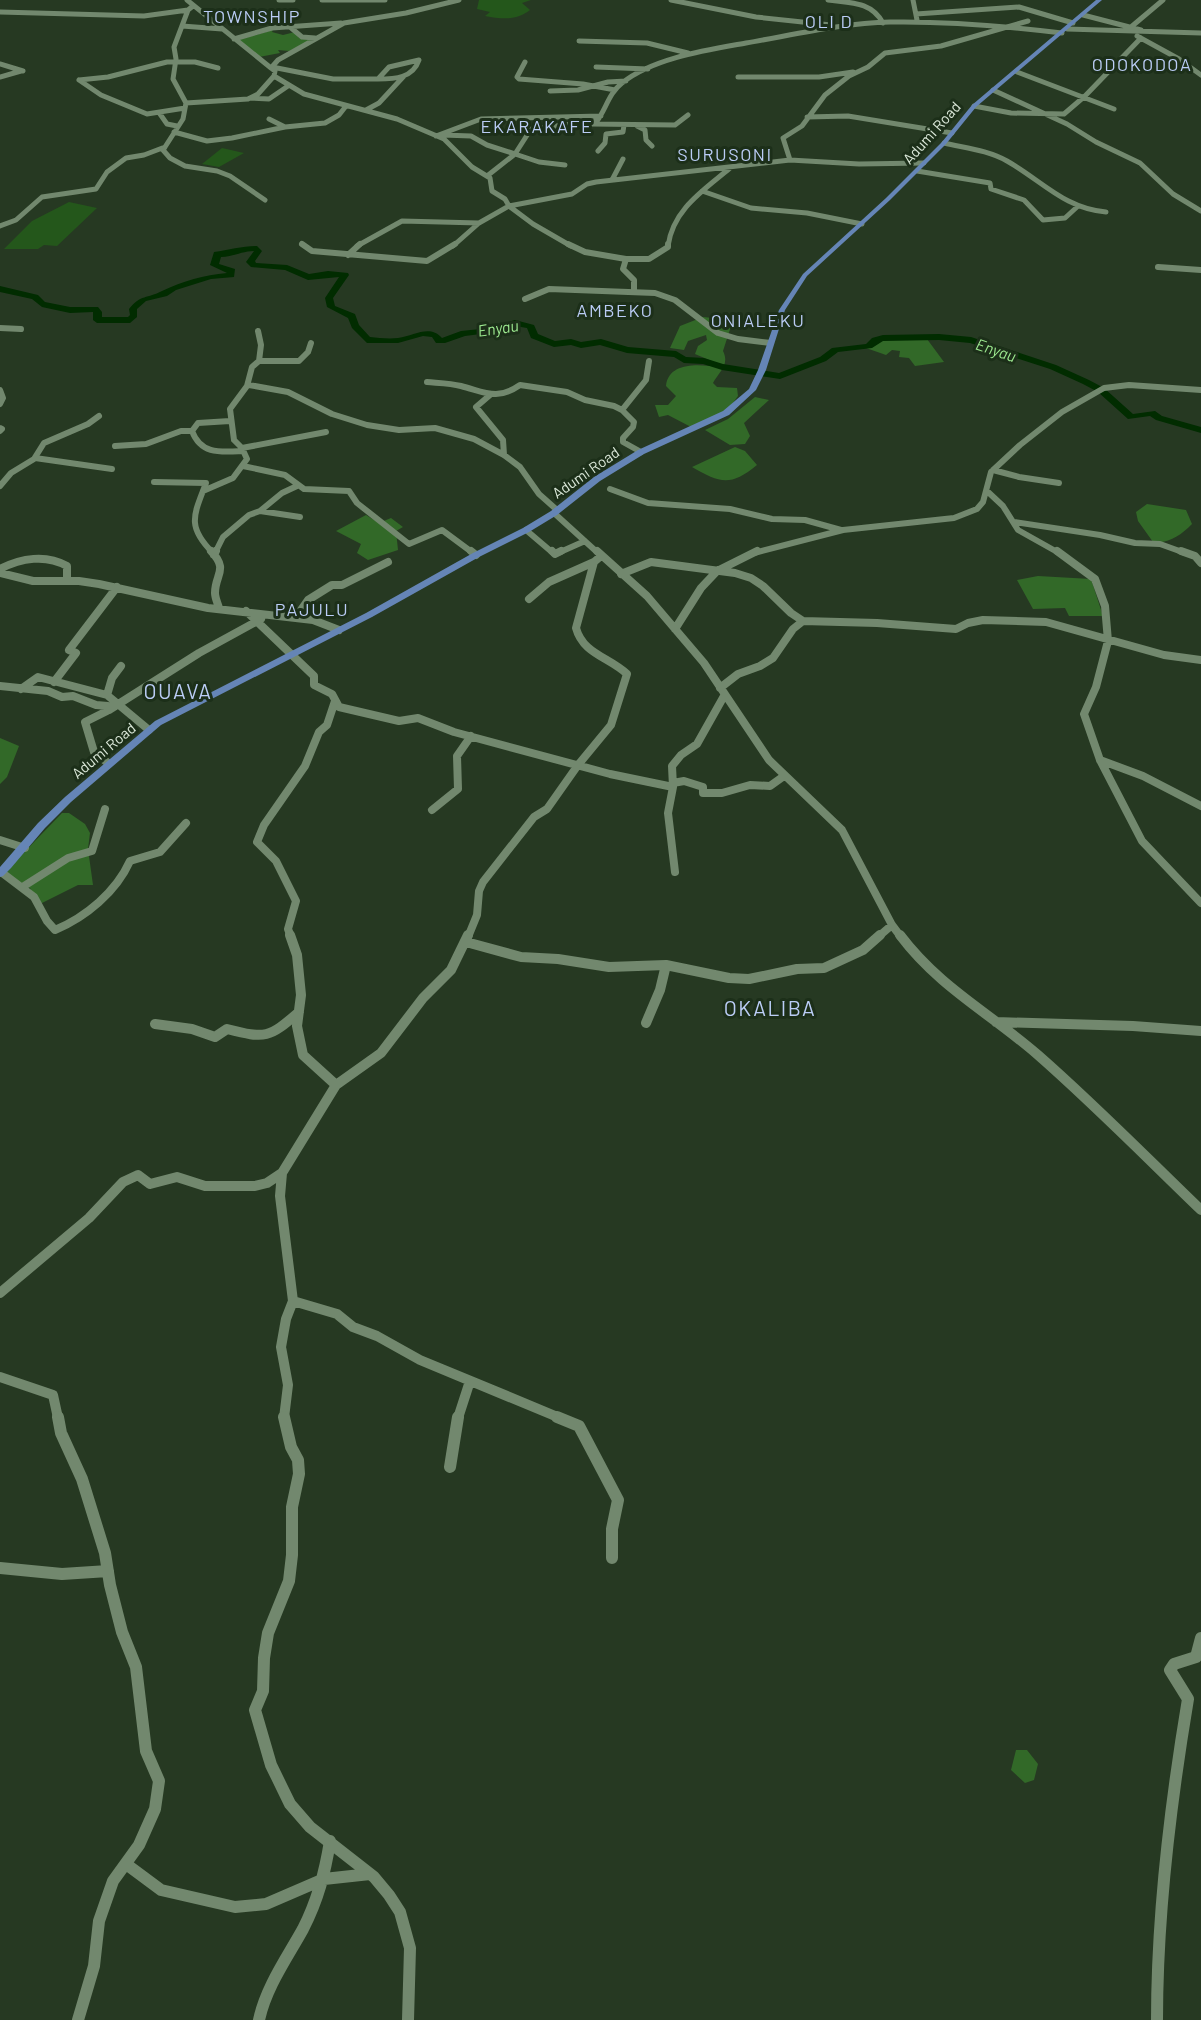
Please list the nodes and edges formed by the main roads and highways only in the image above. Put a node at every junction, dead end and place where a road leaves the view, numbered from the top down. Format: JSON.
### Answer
{"nodes":[{"id":1,"x":1099,"y":0,"type":"edge"},
{"id":2,"x":0,"y":872,"type":"edge"}],
"edges":[{"from":1,"to":2,"type":"main road","name":"Adumi Road"}]}
